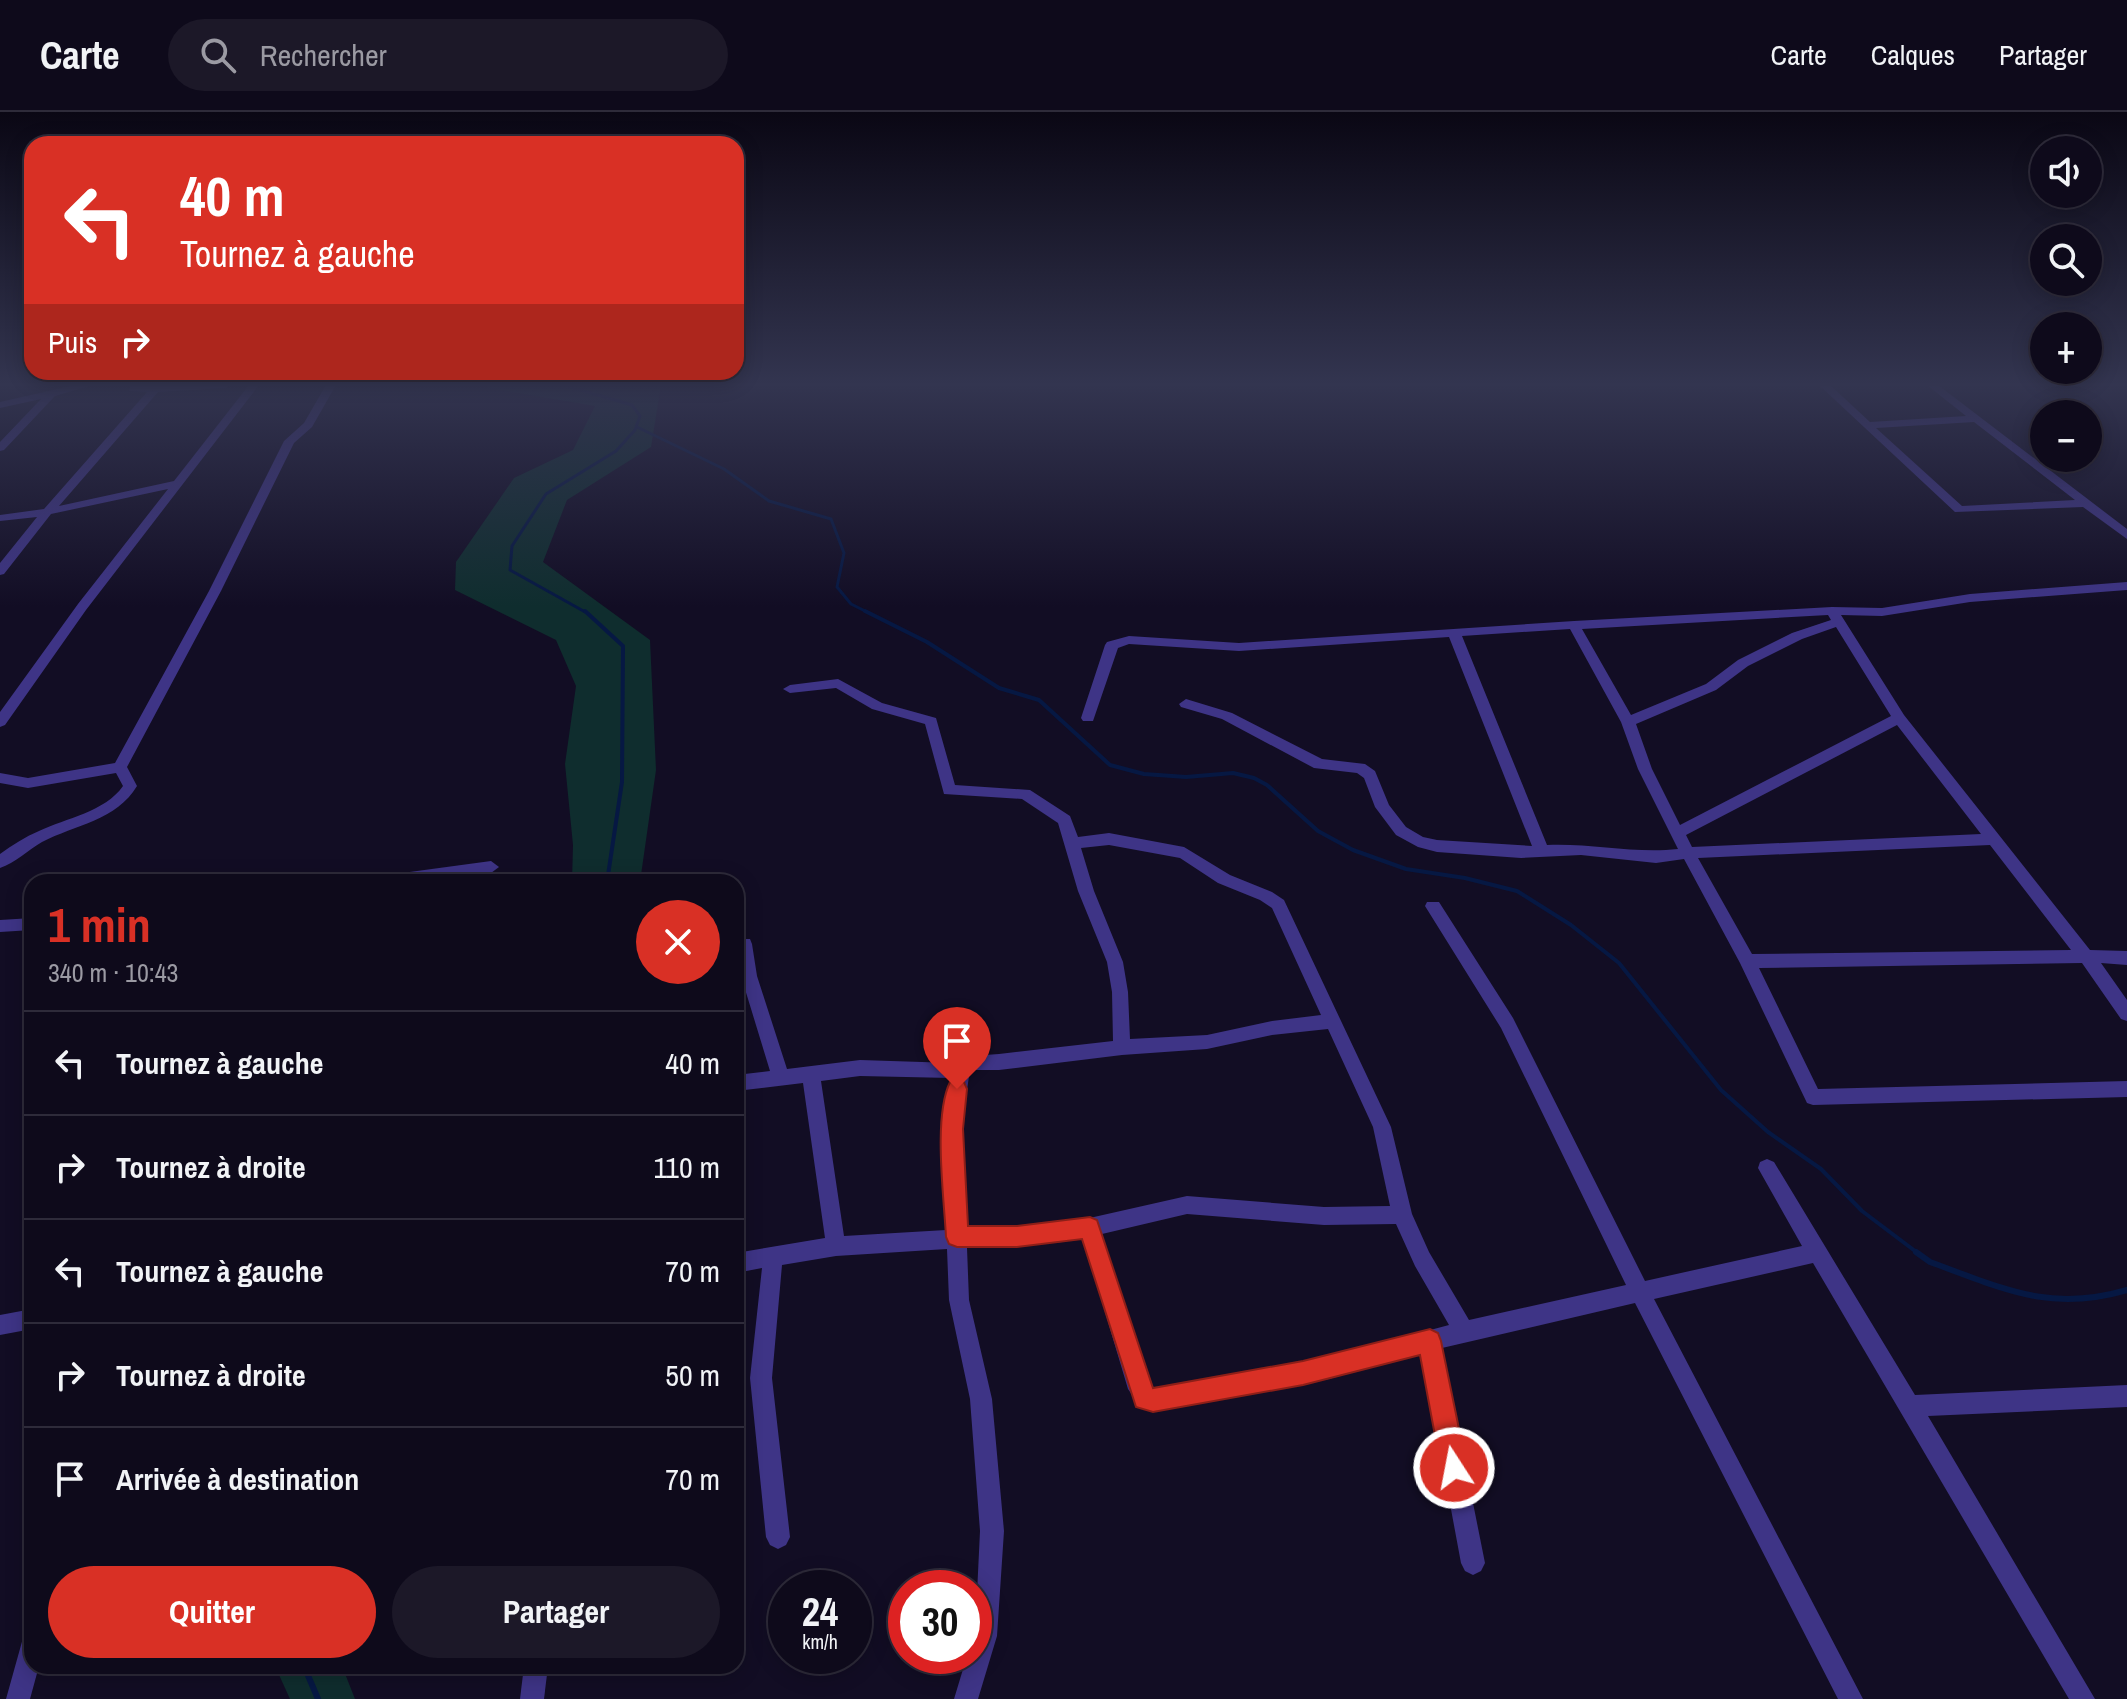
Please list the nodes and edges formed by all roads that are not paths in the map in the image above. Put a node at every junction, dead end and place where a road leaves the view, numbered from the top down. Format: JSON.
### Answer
{"nodes":[{"id":1,"x":93,"y":459,"type":"edge"},
{"id":2,"x":196,"y":459,"type":"edge"},
{"id":3,"x":280,"y":459,"type":"edge"},
{"id":4,"x":1904,"y":459,"type":"edge"},
{"id":5,"x":2028,"y":459,"type":"edge"},
{"id":6,"x":176,"y":484,"type":"junction"},
{"id":7,"x":2087,"y":503,"type":"junction"},
{"id":8,"x":47,"y":512,"type":"junction"},
{"id":9,"x":0,"y":518,"type":"edge"},
{"id":10,"x":2127,"y":535,"type":"edge"},
{"id":11,"x":0,"y":571,"type":"edge"},
{"id":12,"x":2127,"y":586,"type":"edge"},
{"id":13,"x":1835,"y":616,"type":"junction"},
{"id":14,"x":1574,"y":625,"type":"junction"},
{"id":15,"x":1455,"y":635,"type":"junction"},
{"id":16,"x":790,"y":689,"type":"dead end"},
{"id":17,"x":1186,"y":704,"type":"dead end"},
{"id":18,"x":1088,"y":718,"type":"dead end"},
{"id":19,"x":1899,"y":718,"type":"junction"},
{"id":20,"x":0,"y":722,"type":"edge"},
{"id":21,"x":1628,"y":722,"type":"junction"},
{"id":22,"x":120,"y":767,"type":"junction"},
{"id":23,"x":0,"y":778,"type":"edge"},
{"id":24,"x":1677,"y":833,"type":"junction"},
{"id":25,"x":1992,"y":839,"type":"junction"},
{"id":26,"x":1071,"y":843,"type":"junction"},
{"id":27,"x":1542,"y":851,"type":"junction"},
{"id":28,"x":1691,"y":853,"type":"junction"},
{"id":29,"x":0,"y":862,"type":"edge"},
{"id":30,"x":491,"y":867,"type":"dead end"},
{"id":31,"x":439,"y":874,"type":"edge"},
{"id":32,"x":1433,"y":906,"type":"dead end"},
{"id":33,"x":24,"y":924,"type":"edge"},
{"id":34,"x":0,"y":926,"type":"edge"},
{"id":35,"x":744,"y":944,"type":"dead end"},
{"id":36,"x":2086,"y":956,"type":"junction"},
{"id":37,"x":2127,"y":958,"type":"edge"},
{"id":38,"x":1747,"y":961,"type":"junction"},
{"id":39,"x":2127,"y":1014,"type":"edge"},
{"id":40,"x":1334,"y":1021,"type":"junction"},
{"id":41,"x":1122,"y":1047,"type":"junction"},
{"id":42,"x":960,"y":1071,"type":"junction"},
{"id":43,"x":811,"y":1074,"type":"junction"},
{"id":44,"x":781,"y":1077,"type":"junction"},
{"id":45,"x":744,"y":1082,"type":"edge"},
{"id":46,"x":2127,"y":1089,"type":"edge"},
{"id":47,"x":1767,"y":1168,"type":"dead end"},
{"id":48,"x":1402,"y":1215,"type":"junction"},
{"id":49,"x":1090,"y":1227,"type":"junction"},
{"id":50,"x":957,"y":1237,"type":"junction"},
{"id":51,"x":836,"y":1246,"type":"junction"},
{"id":52,"x":1815,"y":1253,"type":"junction"},
{"id":53,"x":773,"y":1257,"type":"junction"},
{"id":54,"x":744,"y":1262,"type":"edge"},
{"id":55,"x":1639,"y":1290,"type":"junction"},
{"id":56,"x":24,"y":1320,"type":"edge"},
{"id":57,"x":0,"y":1325,"type":"edge"},
{"id":58,"x":1464,"y":1331,"type":"junction"},
{"id":59,"x":1430,"y":1341,"type":"junction"},
{"id":60,"x":2127,"y":1396,"type":"edge"},
{"id":61,"x":1909,"y":1406,"type":"junction"},
{"id":62,"x":778,"y":1537,"type":"dead end"},
{"id":63,"x":1473,"y":1563,"type":"dead end"},
{"id":64,"x":25,"y":1674,"type":"edge"},
{"id":65,"x":535,"y":1674,"type":"edge"},
{"id":66,"x":18,"y":1699,"type":"edge"},
{"id":67,"x":532,"y":1699,"type":"edge"},
{"id":68,"x":966,"y":1699,"type":"edge"},
{"id":69,"x":1851,"y":1699,"type":"edge"},
{"id":70,"x":2083,"y":1699,"type":"edge"}],
"edges":[{"from":1,"to":8,"type":"street"},
{"from":2,"to":6,"type":"street"},
{"from":3,"to":22,"type":"street"},
{"from":4,"to":7,"type":"street"},
{"from":5,"to":7,"type":"street"},
{"from":6,"to":8,"type":"street"},
{"from":6,"to":20,"type":"street"},
{"from":7,"to":10,"type":"street"},
{"from":8,"to":9,"type":"street"},
{"from":8,"to":11,"type":"street"},
{"from":12,"to":13,"type":"street"},
{"from":13,"to":14,"type":"street"},
{"from":13,"to":19,"type":"street"},
{"from":13,"to":21,"type":"street"},
{"from":14,"to":15,"type":"street"},
{"from":14,"to":21,"type":"street"},
{"from":15,"to":18,"type":"street"},
{"from":15,"to":27,"type":"street"},
{"from":16,"to":26,"type":"street"},
{"from":17,"to":27,"type":"street"},
{"from":19,"to":24,"type":"street"},
{"from":19,"to":25,"type":"street"},
{"from":21,"to":24,"type":"street"},
{"from":22,"to":23,"type":"street"},
{"from":22,"to":29,"type":"street"},
{"from":24,"to":28,"type":"street"},
{"from":25,"to":28,"type":"street"},
{"from":25,"to":36,"type":"street"},
{"from":26,"to":40,"type":"street"},
{"from":26,"to":41,"type":"street"},
{"from":27,"to":28,"type":"street"},
{"from":28,"to":38,"type":"street"},
{"from":30,"to":31,"type":"street"},
{"from":32,"to":55,"type":"street"},
{"from":33,"to":34,"type":"street"},
{"from":35,"to":44,"type":"street"},
{"from":36,"to":37,"type":"street"},
{"from":36,"to":38,"type":"street"},
{"from":36,"to":39,"type":"street"},
{"from":38,"to":46,"type":"street"},
{"from":40,"to":41,"type":"street"},
{"from":40,"to":48,"type":"street"},
{"from":41,"to":42,"type":"street"},
{"from":42,"to":43,"type":"street"},
{"from":42,"to":50,"type":"street"},
{"from":43,"to":44,"type":"street"},
{"from":43,"to":51,"type":"street"},
{"from":44,"to":45,"type":"street"},
{"from":47,"to":52,"type":"street"},
{"from":48,"to":49,"type":"street"},
{"from":48,"to":58,"type":"street"},
{"from":49,"to":50,"type":"street"},
{"from":49,"to":59,"type":"street"},
{"from":50,"to":51,"type":"street"},
{"from":50,"to":68,"type":"street"},
{"from":51,"to":53,"type":"street"},
{"from":52,"to":55,"type":"street"},
{"from":52,"to":61,"type":"street"},
{"from":53,"to":54,"type":"street"},
{"from":53,"to":62,"type":"street"},
{"from":55,"to":58,"type":"street"},
{"from":55,"to":69,"type":"street"},
{"from":56,"to":57,"type":"street"},
{"from":58,"to":59,"type":"street"},
{"from":59,"to":63,"type":"street"},
{"from":60,"to":61,"type":"street"},
{"from":61,"to":70,"type":"street"},
{"from":64,"to":66,"type":"street"},
{"from":65,"to":67,"type":"street"}]}
